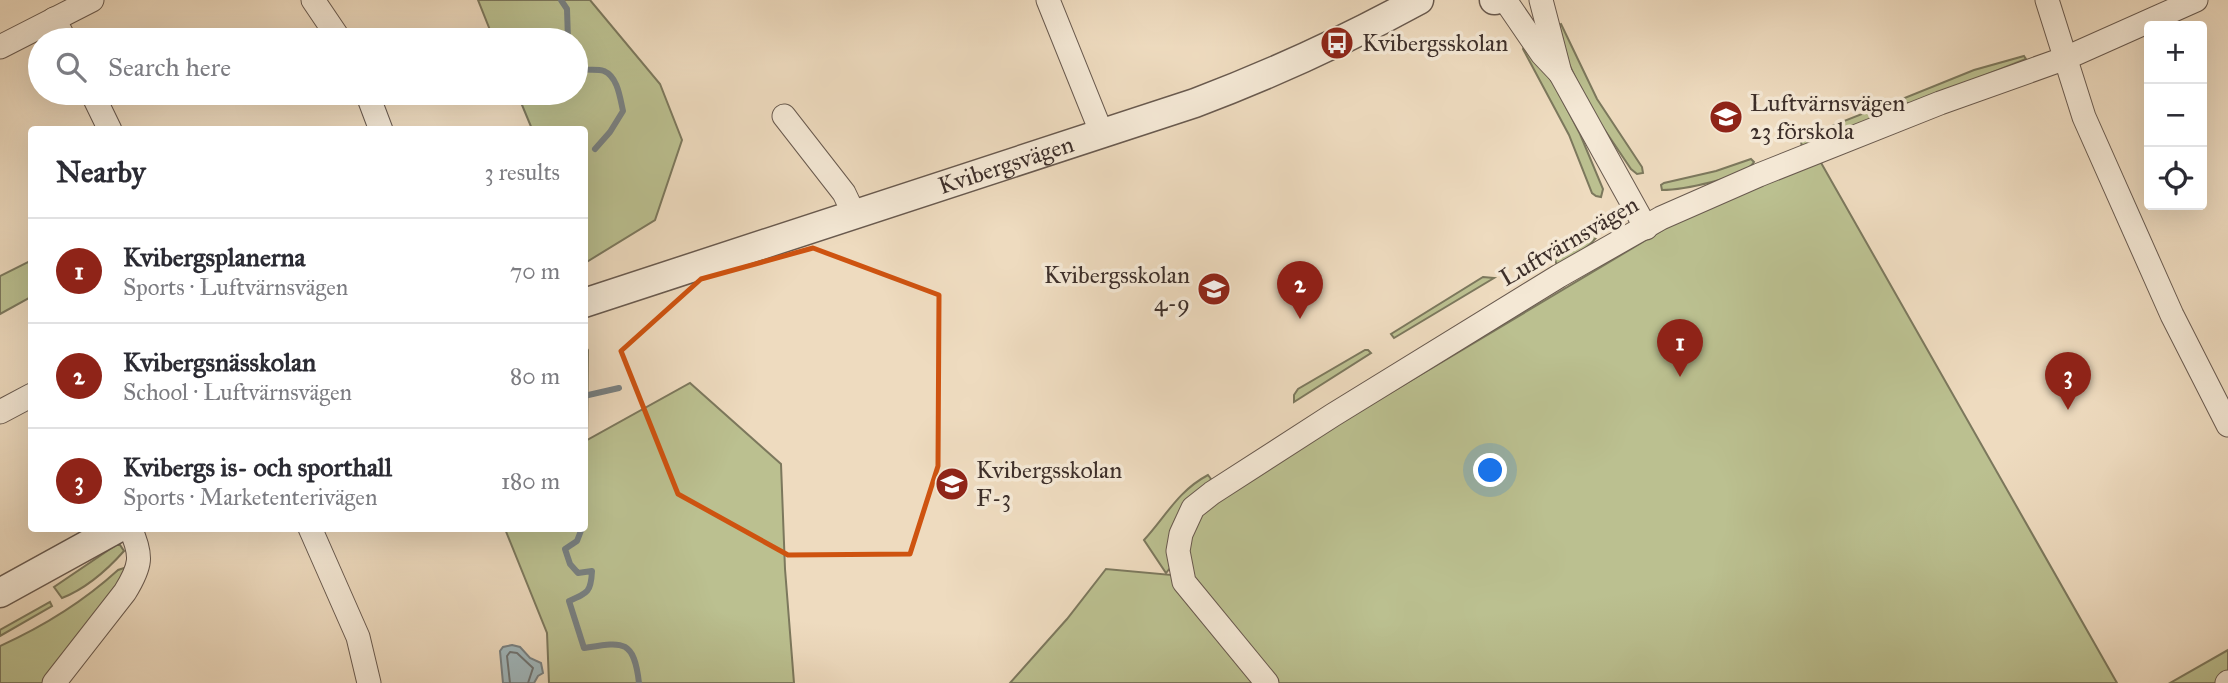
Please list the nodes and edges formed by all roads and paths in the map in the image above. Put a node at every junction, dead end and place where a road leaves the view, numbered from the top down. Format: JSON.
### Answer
{"nodes":[{"id":1,"x":92,"y":0,"type":"edge"},
{"id":2,"x":313,"y":0,"type":"edge"},
{"id":3,"x":1048,"y":0,"type":"edge"},
{"id":4,"x":1419,"y":0,"type":"edge"},
{"id":5,"x":1505,"y":0,"type":"edge"},
{"id":6,"x":1542,"y":0,"type":"edge"},
{"id":7,"x":2047,"y":0,"type":"edge"},
{"id":8,"x":2196,"y":0,"type":"edge"},
{"id":9,"x":54,"y":19,"type":"junction"},
{"id":10,"x":37,"y":28,"type":"edge"},
{"id":11,"x":59,"y":28,"type":"edge"},
{"id":12,"x":332,"y":28,"type":"edge"},
{"id":13,"x":28,"y":32,"type":"edge"},
{"id":14,"x":0,"y":47,"type":"edge"},
{"id":15,"x":2066,"y":58,"type":"junction"},
{"id":16,"x":1560,"y":73,"type":"junction"},
{"id":17,"x":98,"y":105,"type":"edge"},
{"id":18,"x":372,"y":105,"type":"edge"},
{"id":19,"x":784,"y":116,"type":"dead end"},
{"id":20,"x":108,"y":126,"type":"edge"},
{"id":21,"x":379,"y":126,"type":"edge"},
{"id":22,"x":1102,"y":134,"type":"junction"},
{"id":23,"x":854,"y":214,"type":"junction"},
{"id":24,"x":1646,"y":228,"type":"junction"},
{"id":25,"x":588,"y":302,"type":"edge"},
{"id":26,"x":28,"y":397,"type":"edge"},
{"id":27,"x":0,"y":412,"type":"edge"},
{"id":28,"x":2228,"y":425,"type":"edge"},
{"id":29,"x":111,"y":532,"type":"edge"},
{"id":30,"x":132,"y":532,"type":"edge"},
{"id":31,"x":312,"y":532,"type":"edge"},
{"id":32,"x":0,"y":593,"type":"edge"},
{"id":33,"x":54,"y":683,"type":"edge"},
{"id":34,"x":369,"y":683,"type":"edge"},
{"id":35,"x":1267,"y":683,"type":"edge"}],
"edges":[{"from":1,"to":9,"type":"street"},
{"from":2,"to":12,"type":"street"},
{"from":3,"to":22,"type":"street"},
{"from":4,"to":22,"type":"street","name":"Kvibergsvägen"},
{"from":5,"to":16,"type":"street"},
{"from":6,"to":16,"type":"street"},
{"from":7,"to":15,"type":"street"},
{"from":8,"to":15,"type":"street","name":"Luftvärnsvägen"},
{"from":9,"to":10,"type":"street"},
{"from":9,"to":11,"type":"street"},
{"from":13,"to":14,"type":"street"},
{"from":15,"to":24,"type":"street","name":"Luftvärnsvägen"},
{"from":15,"to":28,"type":"street"},
{"from":16,"to":24,"type":"street"},
{"from":17,"to":20,"type":"street"},
{"from":18,"to":21,"type":"street"},
{"from":19,"to":23,"type":"street"},
{"from":22,"to":23,"type":"street","name":"Kvibergsvägen"},
{"from":23,"to":25,"type":"street","name":"Kvibergsvägen"},
{"from":24,"to":35,"type":"street","name":"Luftvärnsvägen"},
{"from":26,"to":27,"type":"street"},
{"from":29,"to":32,"type":"street"},
{"from":30,"to":33,"type":"street"},
{"from":31,"to":34,"type":"street"}]}
